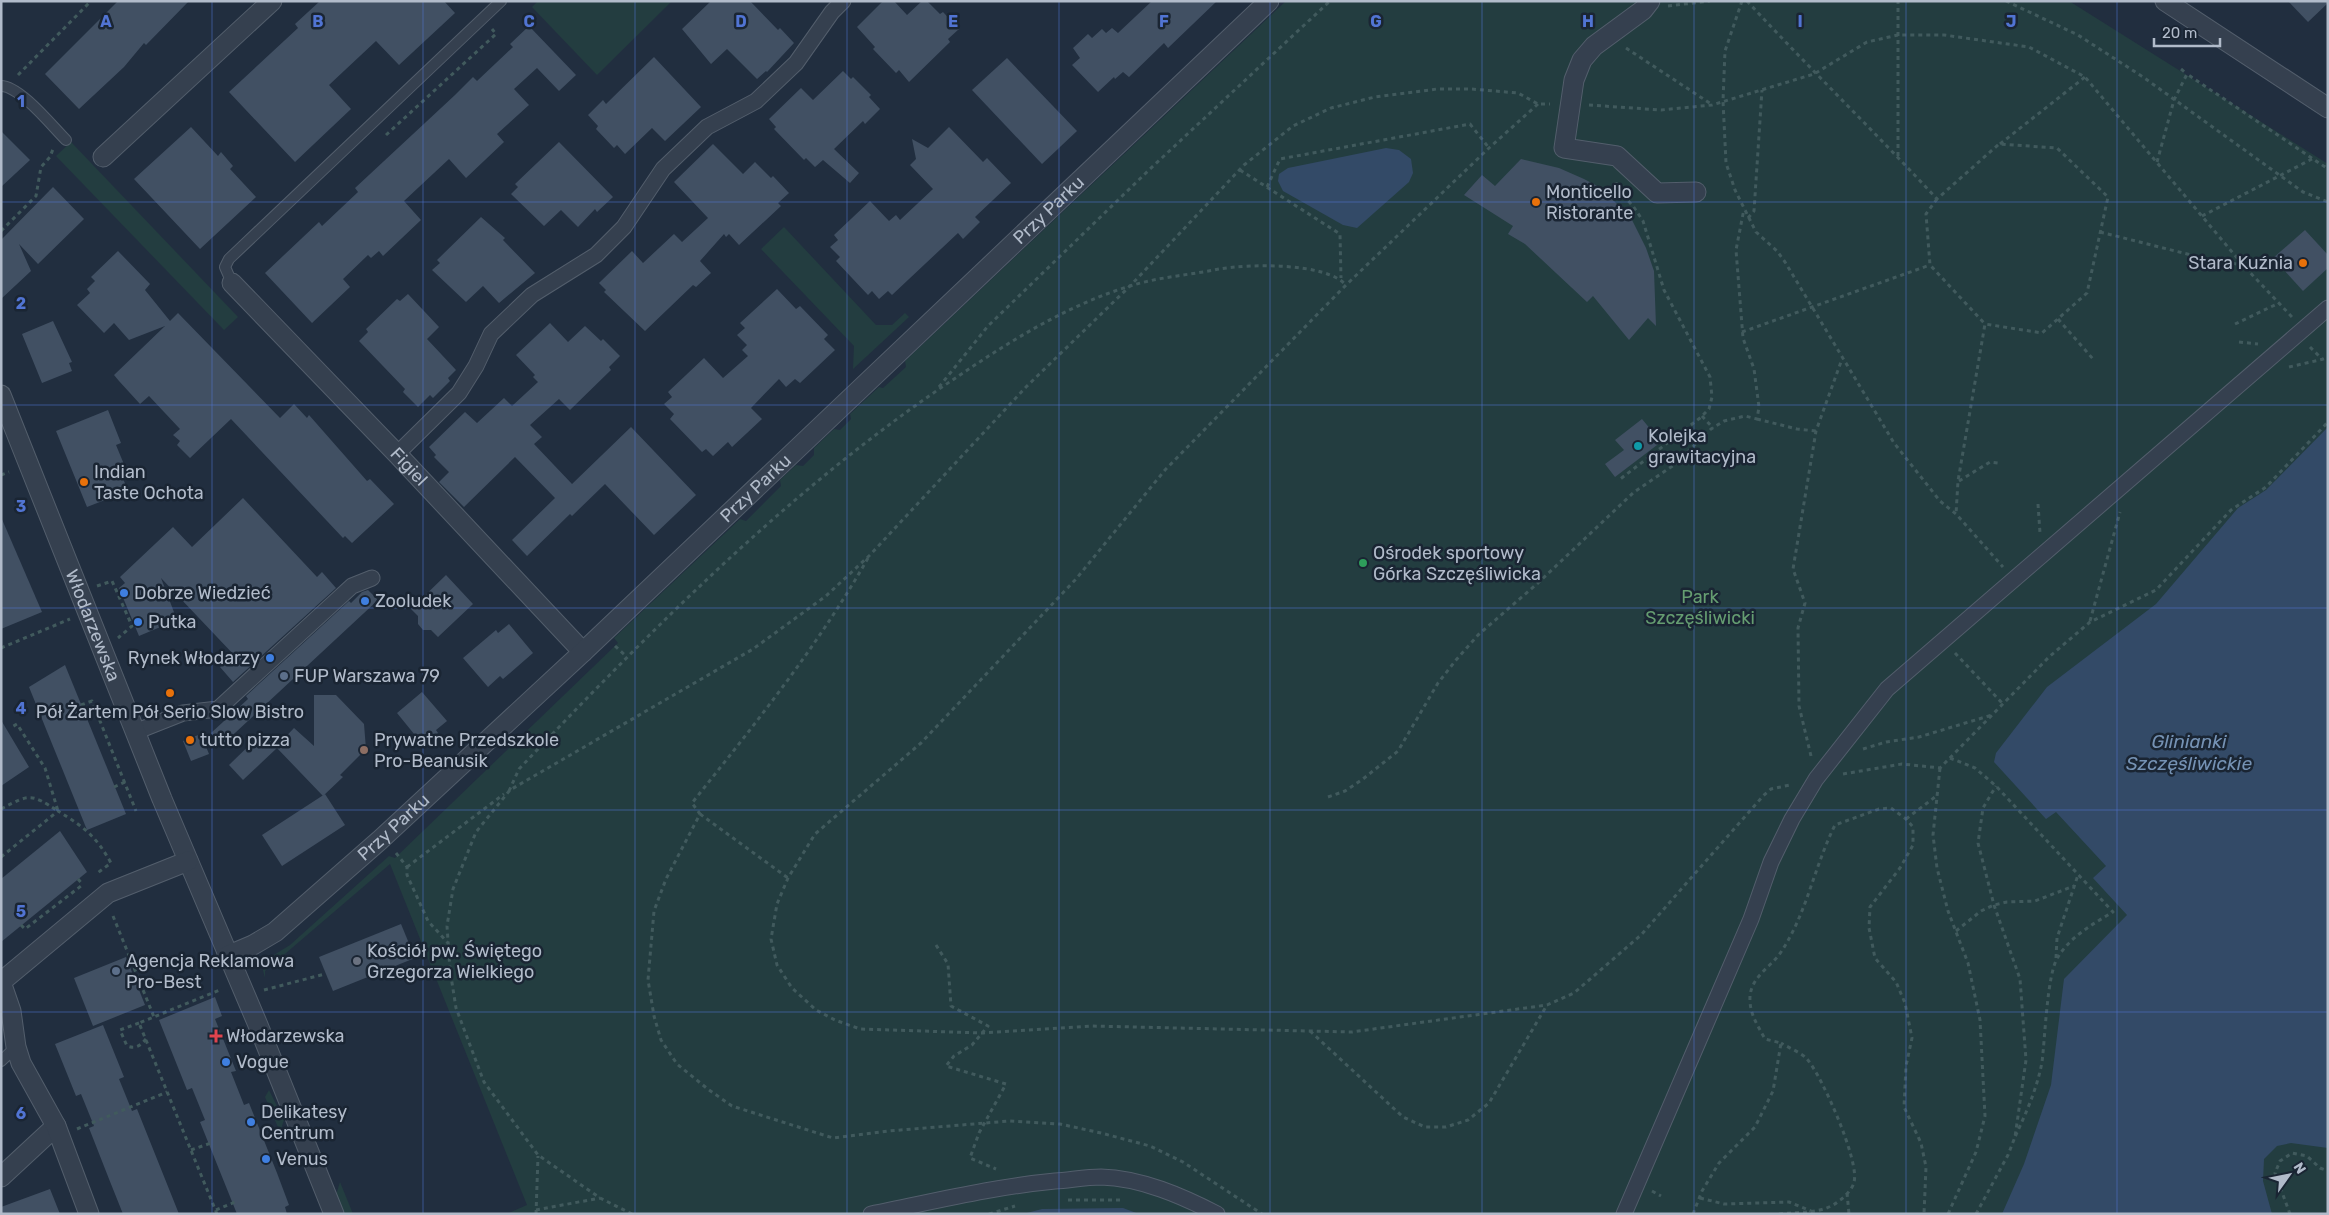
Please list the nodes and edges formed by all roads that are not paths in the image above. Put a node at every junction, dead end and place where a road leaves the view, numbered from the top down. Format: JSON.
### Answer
{"nodes":[{"id":1,"x":272,"y":1,"type":"edge"},
{"id":2,"x":501,"y":1,"type":"edge"},
{"id":3,"x":843,"y":1,"type":"edge"},
{"id":4,"x":1270,"y":1,"type":"edge"},
{"id":5,"x":2165,"y":1,"type":"edge"},
{"id":6,"x":1655,"y":4,"type":"edge"},
{"id":7,"x":1,"y":86,"type":"edge"},
{"id":8,"x":2328,"y":108,"type":"edge"},
{"id":9,"x":66,"y":140,"type":"dead end"},
{"id":10,"x":102,"y":157,"type":"dead end"},
{"id":11,"x":1696,"y":192,"type":"dead end"},
{"id":12,"x":232,"y":283,"type":"joint"},
{"id":13,"x":2328,"y":308,"type":"edge"},
{"id":14,"x":1,"y":395,"type":"edge"},
{"id":15,"x":397,"y":454,"type":"junction"},
{"id":16,"x":372,"y":578,"type":"dead end"},
{"id":17,"x":583,"y":652,"type":"junction"},
{"id":18,"x":135,"y":732,"type":"junction"},
{"id":19,"x":188,"y":861,"type":"junction"},
{"id":20,"x":227,"y":956,"type":"junction"},
{"id":21,"x":1,"y":982,"type":"edge"},
{"id":22,"x":16,"y":1047,"type":"junction"},
{"id":23,"x":1,"y":1061,"type":"edge"},
{"id":24,"x":56,"y":1126,"type":"junction"},
{"id":25,"x":1,"y":1177,"type":"edge"},
{"id":26,"x":89,"y":1214,"type":"edge"},
{"id":27,"x":334,"y":1214,"type":"edge"},
{"id":28,"x":871,"y":1214,"type":"edge"},
{"id":29,"x":1217,"y":1214,"type":"edge"},
{"id":30,"x":1624,"y":1214,"type":"edge"}],
"edges":[{"from":1,"to":10,"type":"street"},
{"from":2,"to":12,"type":"lane"},
{"from":3,"to":15,"type":"street"},
{"from":4,"to":17,"type":"street","name":"Przy Parku"},
{"from":5,"to":8,"type":"street"},
{"from":6,"to":11,"type":"street"},
{"from":7,"to":9,"type":"lane"},
{"from":12,"to":15,"type":"street","name":"Figiel"},
{"from":13,"to":30,"type":"street"},
{"from":14,"to":18,"type":"street","name":"Włodarzewska"},
{"from":15,"to":17,"type":"street","name":"Figiel"},
{"from":16,"to":18,"type":"street"},
{"from":17,"to":20,"type":"street","name":"Przy Parku"},
{"from":18,"to":19,"type":"street","name":"Włodarzewska"},
{"from":19,"to":20,"type":"street","name":"Włodarzewska"},
{"from":19,"to":21,"type":"street"},
{"from":20,"to":27,"type":"street","name":"Włodarzewska"},
{"from":21,"to":22,"type":"street"},
{"from":22,"to":23,"type":"lane"},
{"from":22,"to":24,"type":"street"},
{"from":24,"to":25,"type":"street"},
{"from":24,"to":26,"type":"street"},
{"from":28,"to":29,"type":"street"}]}
